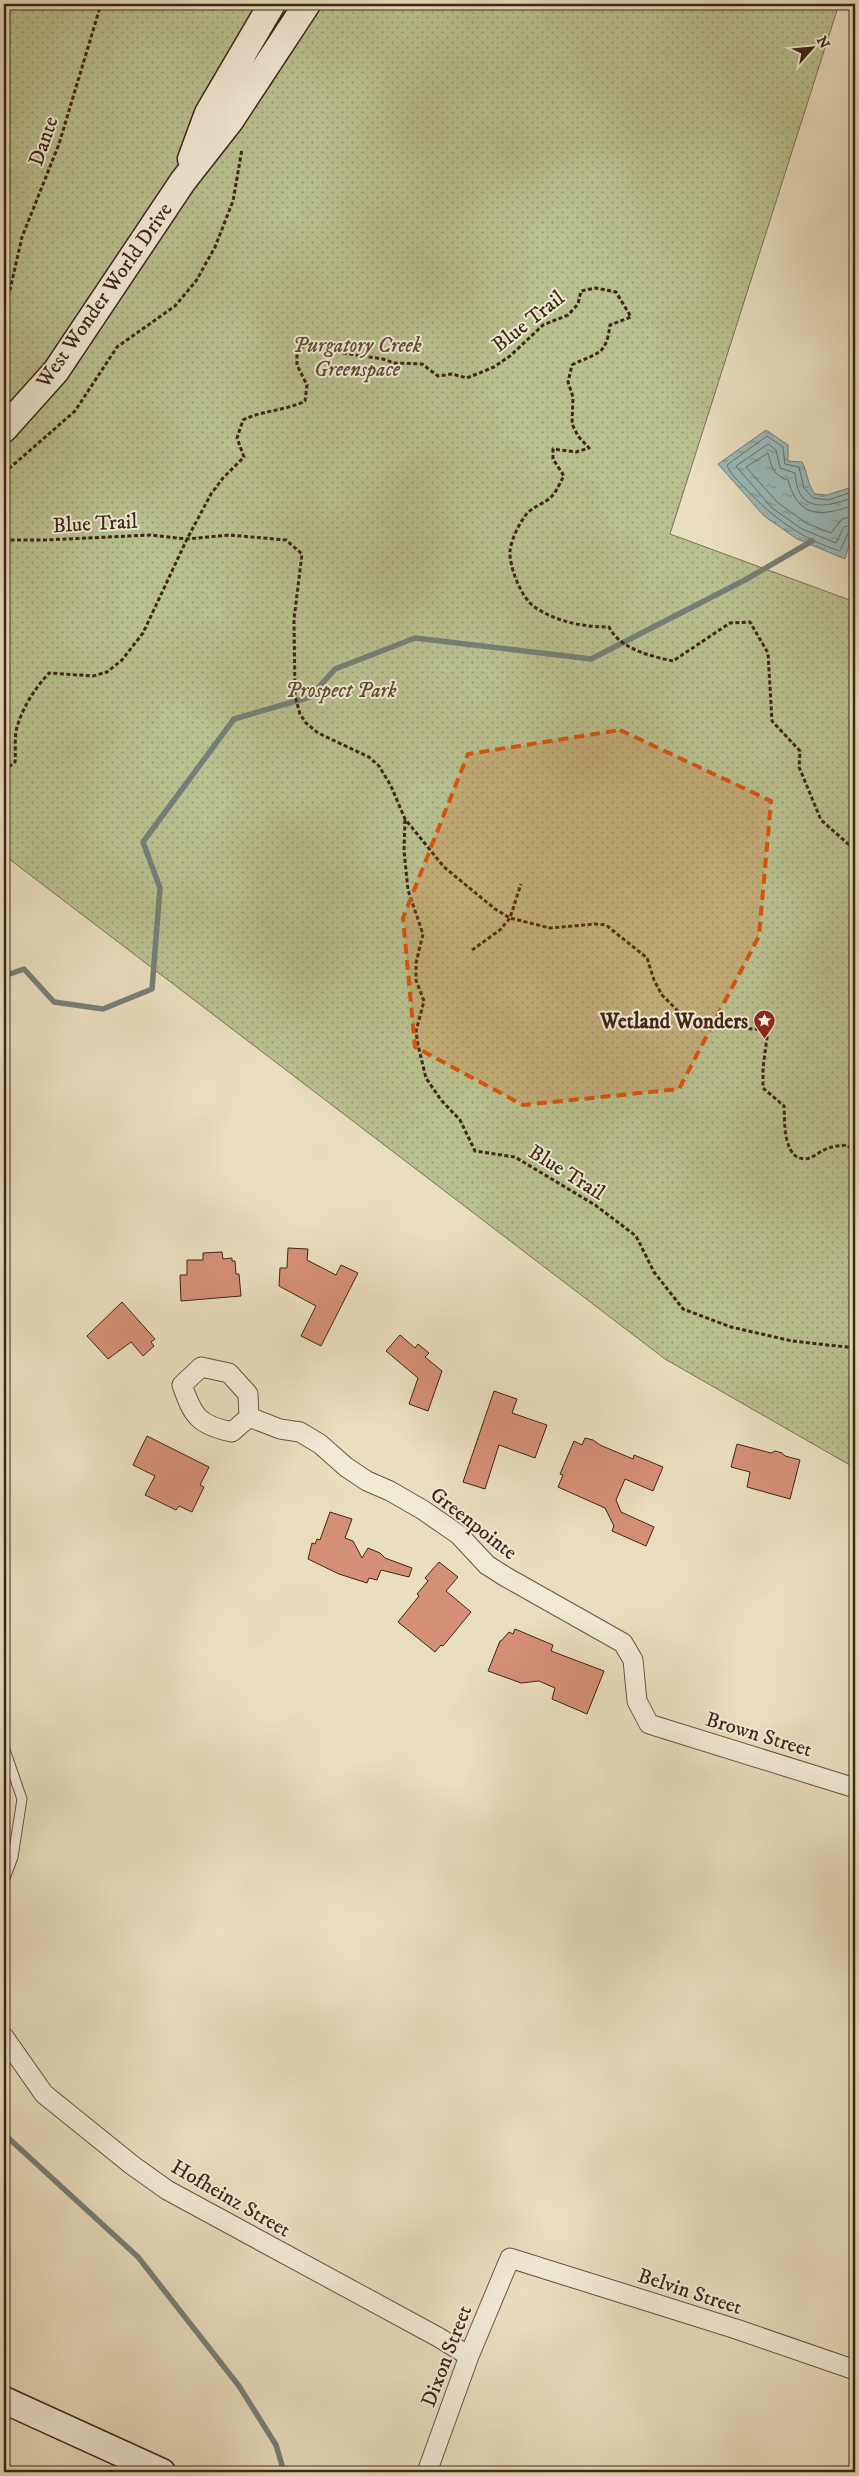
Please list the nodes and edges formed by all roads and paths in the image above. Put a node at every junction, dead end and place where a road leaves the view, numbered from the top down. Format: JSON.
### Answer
{"nodes":[{"id":1,"x":101,"y":4,"type":"edge"},
{"id":2,"x":272,"y":4,"type":"edge"},
{"id":3,"x":307,"y":4,"type":"edge"},
{"id":4,"x":242,"y":149,"type":"dead end"},
{"id":5,"x":183,"y":181,"type":"junction"},
{"id":6,"x":4,"y":316,"type":"edge"},
{"id":7,"x":4,"y":429,"type":"edge"},
{"id":8,"x":4,"y":474,"type":"edge"},
{"id":9,"x":187,"y":539,"type":"junction"},
{"id":10,"x":4,"y":540,"type":"edge"},
{"id":11,"x":4,"y":771,"type":"edge"},
{"id":12,"x":406,"y":819,"type":"junction"},
{"id":13,"x":855,"y":850,"type":"edge"},
{"id":14,"x":521,"y":884,"type":"dead end"},
{"id":15,"x":510,"y":918,"type":"junction"},
{"id":16,"x":472,"y":950,"type":"dead end"},
{"id":17,"x":855,"y":1152,"type":"edge"},
{"id":18,"x":855,"y":1348,"type":"edge"},
{"id":19,"x":249,"y":1417,"type":"dead end"},
{"id":20,"x":649,"y":1724,"type":"joint"},
{"id":21,"x":4,"y":1747,"type":"edge"},
{"id":22,"x":855,"y":1788,"type":"edge"},
{"id":23,"x":4,"y":1881,"type":"edge"},
{"id":24,"x":4,"y":2037,"type":"edge"},
{"id":25,"x":510,"y":2258,"type":"joint"},
{"id":26,"x":469,"y":2356,"type":"junction"},
{"id":27,"x":855,"y":2370,"type":"edge"},
{"id":28,"x":4,"y":2400,"type":"edge"},
{"id":29,"x":162,"y":2472,"type":"edge"},
{"id":30,"x":427,"y":2472,"type":"edge"}],
"edges":[{"from":1,"to":6,"type":"path","name":"Dante"},
{"from":2,"to":5,"type":"main road","name":"West Wonder World Drive"},
{"from":3,"to":5,"type":"main road","name":"West Wonder World Drive"},
{"from":4,"to":8,"type":"path"},
{"from":5,"to":7,"type":"main road","name":"West Wonder World Drive"},
{"from":9,"to":10,"type":"path","name":"Blue Trail"},
{"from":9,"to":11,"type":"path"},
{"from":9,"to":12,"type":"path","name":"Blue Trail"},
{"from":9,"to":13,"type":"path","name":"Blue Trail"},
{"from":12,"to":15,"type":"path","name":"Blue Trail"},
{"from":12,"to":18,"type":"path","name":"Blue Trail"},
{"from":14,"to":15,"type":"path"},
{"from":15,"to":16,"type":"path"},
{"from":15,"to":17,"type":"path","name":"Blue Trail"},
{"from":19,"to":20,"type":"street","name":"Greenpointe"},
{"from":20,"to":22,"type":"street","name":"Brown Street"},
{"from":21,"to":23,"type":"lane"},
{"from":24,"to":26,"type":"street","name":"Hofheinz Street"},
{"from":25,"to":26,"type":"street","name":"Dixon Street"},
{"from":25,"to":27,"type":"street","name":"Belvin Street"},
{"from":26,"to":30,"type":"street","name":"Dixon Street"},
{"from":28,"to":29,"type":"main road"}]}
